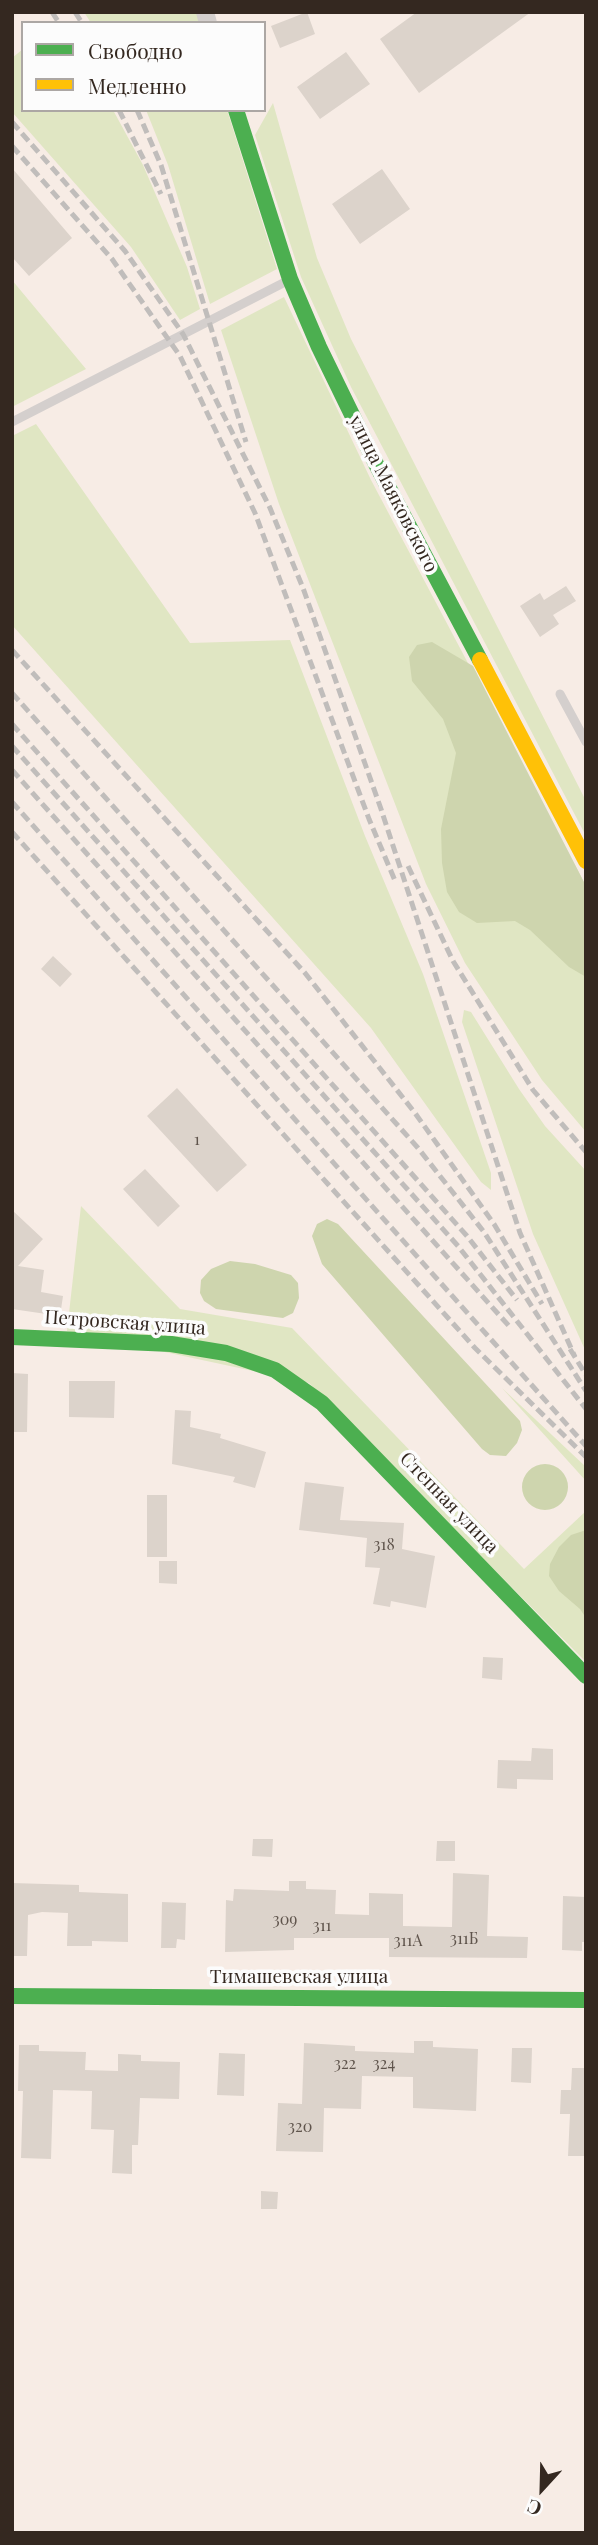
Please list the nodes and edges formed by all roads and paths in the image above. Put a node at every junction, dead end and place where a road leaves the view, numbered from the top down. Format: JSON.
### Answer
{"nodes":[{"id":1,"x":237,"y":112,"type":"edge"},
{"id":2,"x":290,"y":279,"type":"junction"},
{"id":3,"x":12,"y":422,"type":"edge"},
{"id":4,"x":560,"y":694,"type":"dead end"},
{"id":5,"x":586,"y":742,"type":"edge"},
{"id":6,"x":586,"y":861,"type":"edge"},
{"id":7,"x":12,"y":1337,"type":"edge"},
{"id":8,"x":275,"y":1370,"type":"joint"},
{"id":9,"x":586,"y":1676,"type":"edge"},
{"id":10,"x":12,"y":1996,"type":"edge"},
{"id":11,"x":586,"y":2000,"type":"edge"}],
"edges":[{"from":1,"to":2,"type":"street","name":"улица Маяковского"},
{"from":2,"to":3,"type":"lane"},
{"from":2,"to":6,"type":"street","name":"улица Маяковского"},
{"from":4,"to":5,"type":"lane"},
{"from":7,"to":8,"type":"street","name":"Петровская улица"},
{"from":8,"to":9,"type":"street","name":"Степная улица"},
{"from":10,"to":11,"type":"street","name":"Тимашевская улица"}]}
